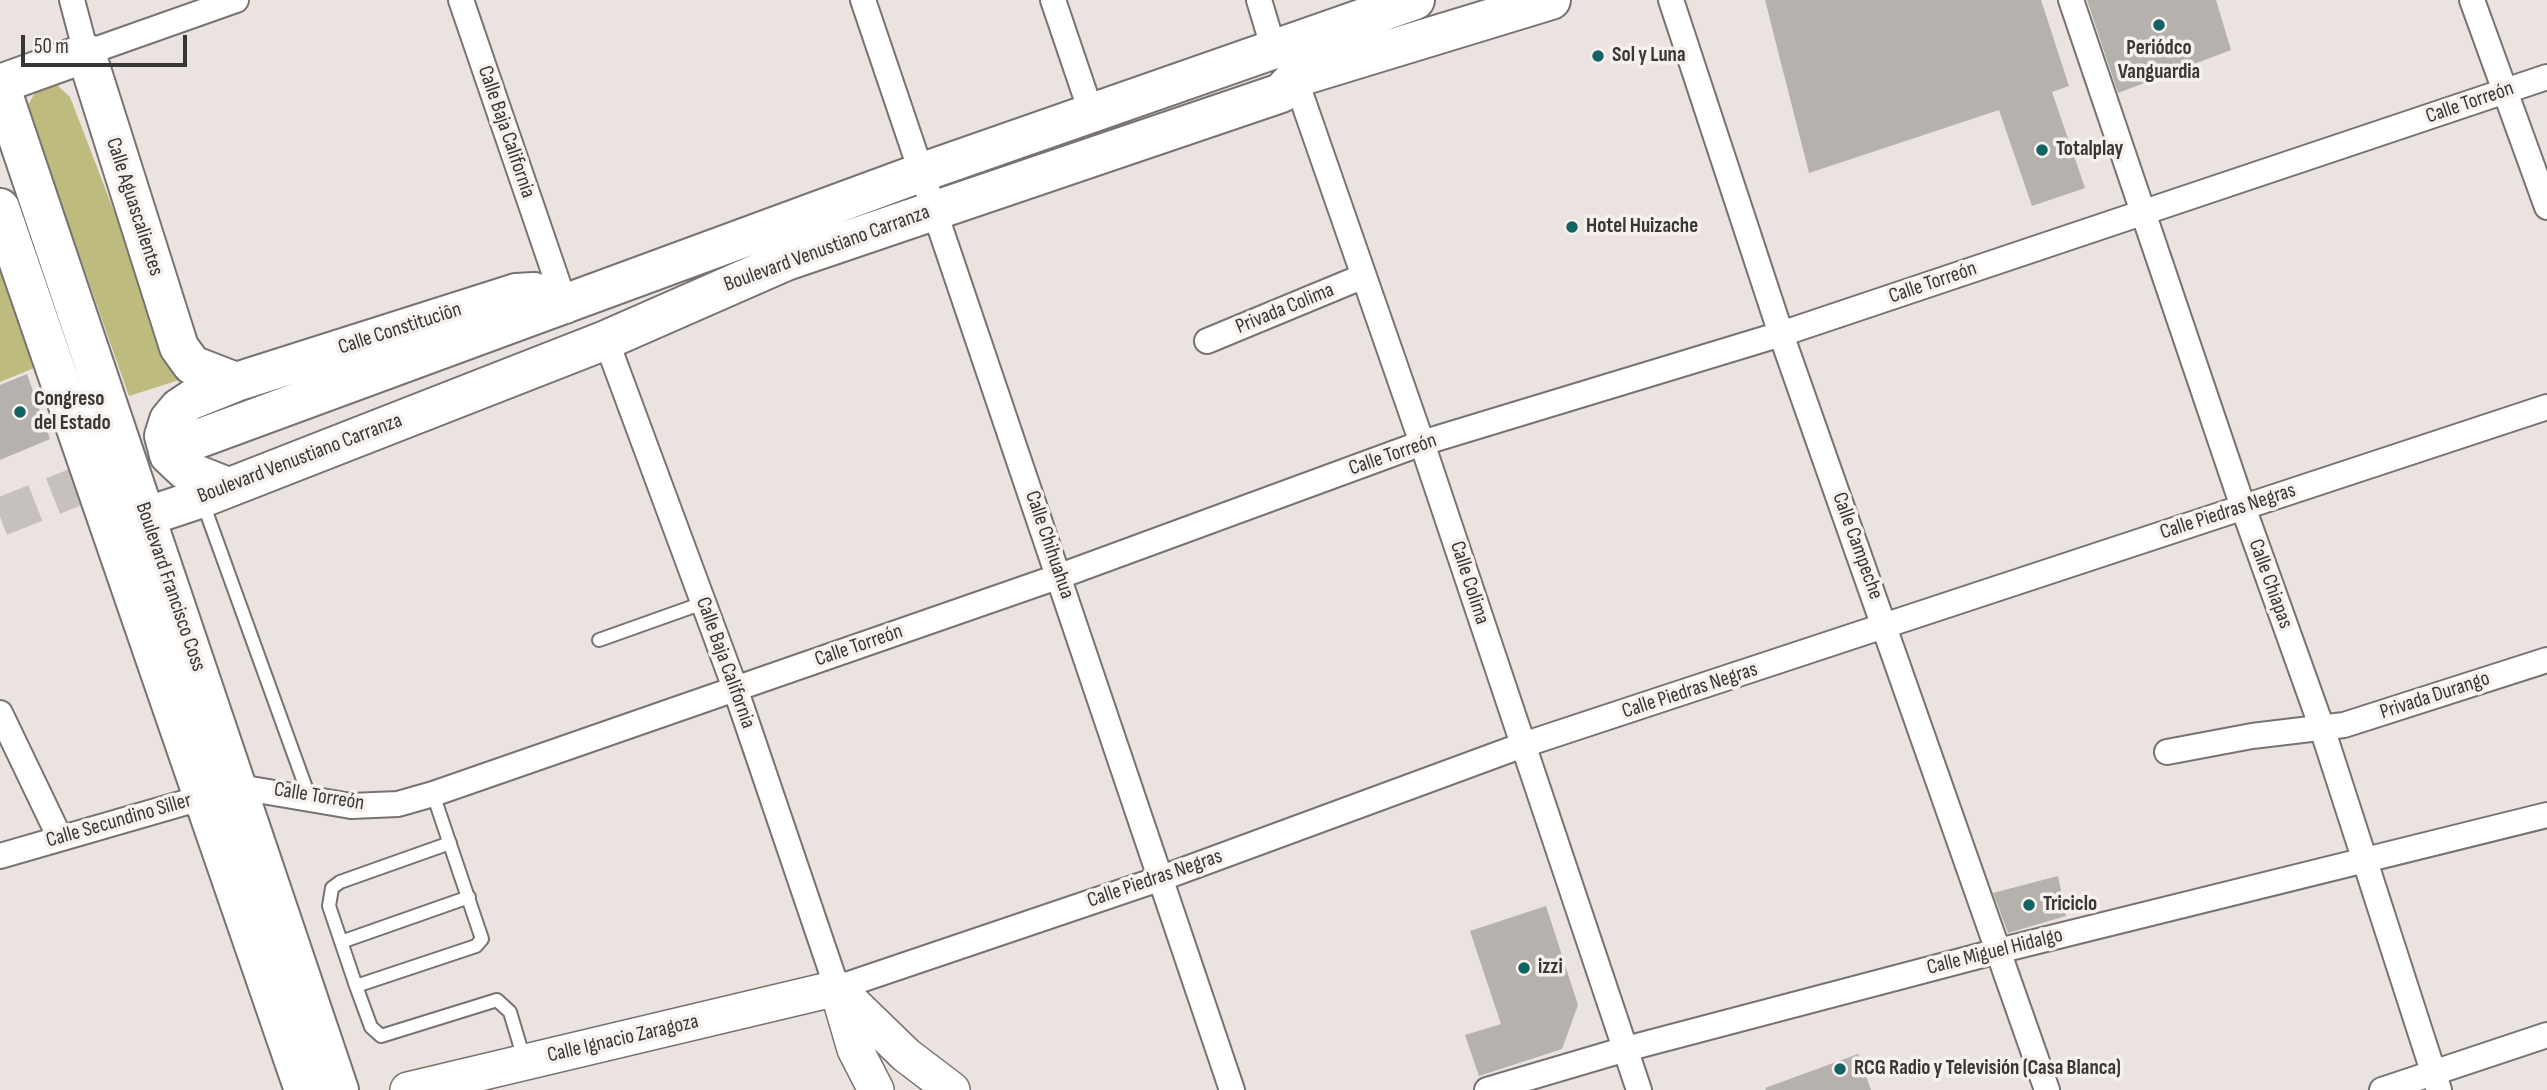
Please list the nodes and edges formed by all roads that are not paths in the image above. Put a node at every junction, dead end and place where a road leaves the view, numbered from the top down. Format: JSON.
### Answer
{"nodes":[{"id":1,"x":72,"y":0,"type":"edge"},
{"id":2,"x":236,"y":0,"type":"edge"},
{"id":3,"x":461,"y":0,"type":"edge"},
{"id":4,"x":863,"y":0,"type":"edge"},
{"id":5,"x":1054,"y":0,"type":"edge"},
{"id":6,"x":1259,"y":0,"type":"edge"},
{"id":7,"x":1415,"y":0,"type":"edge"},
{"id":8,"x":1550,"y":0,"type":"edge"},
{"id":9,"x":1671,"y":0,"type":"edge"},
{"id":10,"x":2071,"y":0,"type":"edge"},
{"id":11,"x":2472,"y":0,"type":"edge"},
{"id":12,"x":86,"y":53,"type":"junction"},
{"id":13,"x":1284,"y":64,"type":"junction"},
{"id":14,"x":2547,"y":77,"type":"edge"},
{"id":15,"x":0,"y":84,"type":"edge"},
{"id":16,"x":2505,"y":92,"type":"junction"},
{"id":17,"x":1091,"y":112,"type":"junction"},
{"id":18,"x":920,"y":173,"type":"junction"},
{"id":19,"x":2547,"y":207,"type":"edge"},
{"id":20,"x":0,"y":208,"type":"edge"},
{"id":21,"x":932,"y":210,"type":"junction"},
{"id":22,"x":2143,"y":212,"type":"junction"},
{"id":23,"x":1364,"y":276,"type":"junction"},
{"id":24,"x":565,"y":304,"type":"junction"},
{"id":25,"x":1781,"y":334,"type":"junction"},
{"id":26,"x":606,"y":340,"type":"junction"},
{"id":27,"x":1207,"y":341,"type":"dead end"},
{"id":28,"x":236,"y":382,"type":"junction"},
{"id":29,"x":2547,"y":407,"type":"edge"},
{"id":30,"x":1422,"y":443,"type":"junction"},
{"id":31,"x":184,"y":444,"type":"tunnel mouth"},
{"id":32,"x":215,"y":492,"type":"junction"},
{"id":33,"x":2243,"y":507,"type":"junction"},
{"id":34,"x":129,"y":523,"type":"junction"},
{"id":35,"x":1060,"y":576,"type":"junction"},
{"id":36,"x":703,"y":603,"type":"junction"},
{"id":37,"x":1886,"y":627,"type":"junction"},
{"id":38,"x":598,"y":640,"type":"dead end"},
{"id":39,"x":2547,"y":660,"type":"edge"},
{"id":40,"x":735,"y":688,"type":"junction"},
{"id":41,"x":0,"y":713,"type":"edge"},
{"id":42,"x":2322,"y":728,"type":"junction"},
{"id":43,"x":1524,"y":745,"type":"junction"},
{"id":44,"x":2167,"y":752,"type":"dead end"},
{"id":45,"x":222,"y":791,"type":"junction"},
{"id":46,"x":433,"y":794,"type":"junction"},
{"id":47,"x":310,"y":799,"type":"junction"},
{"id":48,"x":2547,"y":815,"type":"edge"},
{"id":49,"x":60,"y":838,"type":"junction"},
{"id":50,"x":450,"y":843,"type":"junction"},
{"id":51,"x":0,"y":856,"type":"edge"},
{"id":52,"x":2363,"y":860,"type":"junction"},
{"id":53,"x":1162,"y":878,"type":"junction"},
{"id":54,"x":469,"y":897,"type":"junction"},
{"id":55,"x":341,"y":942,"type":"junction"},
{"id":56,"x":1998,"y":951,"type":"junction"},
{"id":57,"x":356,"y":986,"type":"junction"},
{"id":58,"x":837,"y":988,"type":"junction"},
{"id":59,"x":2547,"y":1035,"type":"edge"},
{"id":60,"x":1626,"y":1049,"type":"junction"},
{"id":61,"x":526,"y":1062,"type":"junction"},
{"id":62,"x":2436,"y":1081,"type":"edge"},
{"id":63,"x":873,"y":1088,"type":"edge"},
{"id":64,"x":304,"y":1090,"type":"edge"},
{"id":65,"x":339,"y":1090,"type":"edge"},
{"id":66,"x":408,"y":1090,"type":"edge"},
{"id":67,"x":952,"y":1090,"type":"edge"},
{"id":68,"x":1232,"y":1090,"type":"edge"},
{"id":69,"x":1488,"y":1090,"type":"edge"},
{"id":70,"x":1639,"y":1090,"type":"edge"},
{"id":71,"x":2047,"y":1090,"type":"edge"},
{"id":72,"x":2382,"y":1090,"type":"edge"}],
"edges":[{"from":1,"to":12,"type":"street","name":"Calle Aguascalientes"},
{"from":2,"to":12,"type":"street"},
{"from":3,"to":24,"type":"street","name":"Calle Baja California"},
{"from":4,"to":18,"type":"street","name":"Calle Chihuahua"},
{"from":5,"to":17,"type":"street"},
{"from":6,"to":13,"type":"street","name":"Calle Colima"},
{"from":7,"to":13,"type":"main road","name":"Boulevard Venustiano Carranza"},
{"from":8,"to":13,"type":"main road","name":"Boulevard Venustiano Carranza"},
{"from":9,"to":25,"type":"street","name":"Calle Campeche"},
{"from":10,"to":22,"type":"street","name":"Calle Chiapas"},
{"from":11,"to":16,"type":"street"},
{"from":12,"to":15,"type":"main road"},
{"from":12,"to":28,"type":"main road","name":"Calle Aguascalientes"},
{"from":13,"to":17,"type":"main road","name":"Boulevard Venustiano Carranza"},
{"from":13,"to":21,"type":"main road","name":"Boulevard Venustiano Carranza"},
{"from":13,"to":23,"type":"street","name":"Calle Colima"},
{"from":14,"to":16,"type":"street","name":"Calle Torreón"},
{"from":15,"to":34,"type":"main road","name":"Boulevard Francisco Coss"},
{"from":16,"to":19,"type":"street"},
{"from":16,"to":22,"type":"street","name":"Calle Torreón"},
{"from":17,"to":18,"type":"main road","name":"Boulevard Venustiano Carranza"},
{"from":18,"to":21,"type":"street","name":"Calle Chihuahua"},
{"from":18,"to":24,"type":"main road","name":"Boulevard Venustiano Carranza"},
{"from":20,"to":34,"type":"main road","name":"Boulevard Francisco Coss"},
{"from":21,"to":26,"type":"main road","name":"Boulevard Venustiano Carranza"},
{"from":21,"to":35,"type":"street","name":"Calle Chihuahua"},
{"from":22,"to":25,"type":"street","name":"Calle Torreón"},
{"from":22,"to":33,"type":"street","name":"Calle Chiapas"},
{"from":23,"to":27,"type":"street","name":"Privada Colima"},
{"from":23,"to":30,"type":"street","name":"Calle Colima"},
{"from":24,"to":28,"type":"main road","name":"Calle Constituciôn"},
{"from":24,"to":31,"type":"main road","name":"Boulevard Venustiano Carranza"},
{"from":25,"to":30,"type":"street","name":"Calle Torreón"},
{"from":25,"to":37,"type":"street","name":"Calle Campeche"},
{"from":26,"to":32,"type":"main road","name":"Boulevard Venustiano Carranza"},
{"from":26,"to":36,"type":"street","name":"Calle Baja California"},
{"from":28,"to":32,"type":"main road","name":"Calle Constituciôn"},
{"from":29,"to":33,"type":"street","name":"Calle Piedras Negras"},
{"from":30,"to":35,"type":"street","name":"Calle Torreón"},
{"from":30,"to":43,"type":"street","name":"Calle Colima"},
{"from":32,"to":34,"type":"main road","name":"Boulevard Venustiano Carranza"},
{"from":32,"to":47,"type":"lane"},
{"from":33,"to":37,"type":"street","name":"Calle Piedras Negras"},
{"from":33,"to":42,"type":"street","name":"Calle Chiapas"},
{"from":34,"to":45,"type":"main road","name":"Boulevard Francisco Coss"},
{"from":35,"to":40,"type":"street","name":"Calle Torreón"},
{"from":35,"to":53,"type":"street","name":"Calle Chihuahua"},
{"from":36,"to":38,"type":"lane"},
{"from":36,"to":40,"type":"street","name":"Calle Baja California"},
{"from":37,"to":43,"type":"street","name":"Calle Piedras Negras"},
{"from":37,"to":56,"type":"street","name":"Calle Campeche"},
{"from":39,"to":42,"type":"street","name":"Privada Durango"},
{"from":40,"to":46,"type":"street","name":"Calle Torreón"},
{"from":40,"to":58,"type":"street","name":"Calle Baja California"},
{"from":41,"to":49,"type":"street"},
{"from":42,"to":44,"type":"street","name":"Privada Durango"},
{"from":42,"to":52,"type":"street","name":"Calle Chiapas"},
{"from":43,"to":53,"type":"street","name":"Calle Piedras Negras"},
{"from":43,"to":60,"type":"street","name":"Calle Colima"},
{"from":45,"to":47,"type":"street","name":"Calle Torreón"},
{"from":45,"to":49,"type":"street","name":"Calle Secundino Siller"},
{"from":45,"to":64,"type":"main road","name":"Boulevard Francisco Coss"},
{"from":45,"to":65,"type":"main road","name":"Boulevard Francisco Coss"},
{"from":46,"to":47,"type":"street","name":"Calle Torreón"},
{"from":46,"to":50,"type":"lane"},
{"from":48,"to":52,"type":"street","name":"Calle Miguel Hidalgo"},
{"from":49,"to":51,"type":"street","name":"Calle Secundino Siller"},
{"from":50,"to":54,"type":"lane"},
{"from":50,"to":55,"type":"lane"},
{"from":52,"to":56,"type":"street","name":"Calle Miguel Hidalgo"},
{"from":52,"to":62,"type":"street","name":"Calle Chiapas"},
{"from":53,"to":58,"type":"street","name":"Calle Piedras Negras"},
{"from":53,"to":68,"type":"street","name":"Calle Chihuahua"},
{"from":54,"to":55,"type":"lane"},
{"from":54,"to":57,"type":"lane"},
{"from":55,"to":57,"type":"lane"},
{"from":56,"to":60,"type":"street","name":"Calle Miguel Hidalgo"},
{"from":56,"to":71,"type":"street","name":"Calle Campeche"},
{"from":57,"to":61,"type":"lane"},
{"from":58,"to":61,"type":"main road","name":"Calle Ignacio Zaragoza"},
{"from":58,"to":63,"type":"main road"},
{"from":58,"to":67,"type":"main road"},
{"from":59,"to":62,"type":"street"},
{"from":60,"to":69,"type":"street","name":"Calle Miguel Hidalgo"},
{"from":60,"to":70,"type":"street","name":"Calle Colima"},
{"from":61,"to":66,"type":"main road","name":"Calle Ignacio Zaragoza"},
{"from":62,"to":72,"type":"street"}]}
